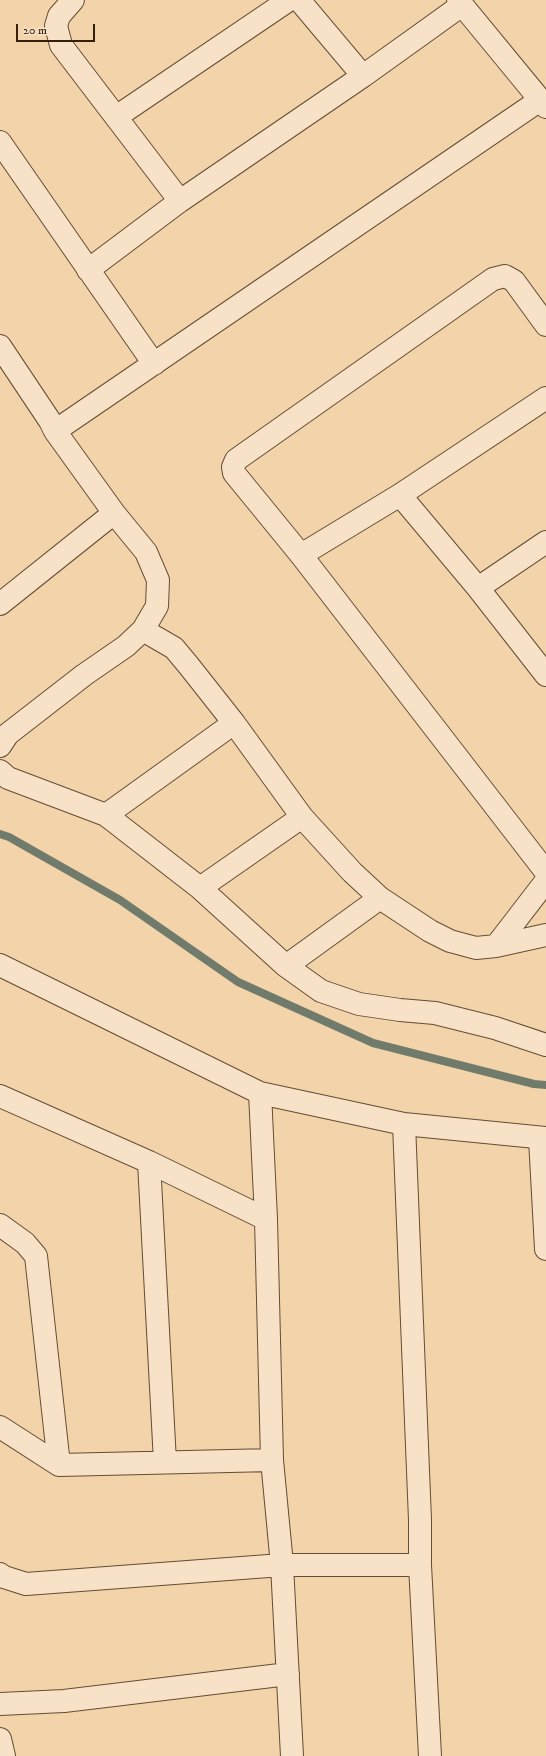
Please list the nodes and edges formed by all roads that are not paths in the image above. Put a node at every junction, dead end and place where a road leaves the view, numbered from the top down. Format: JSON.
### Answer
{"nodes":[{"id":1,"x":73,"y":0,"type":"edge"},
{"id":2,"x":289,"y":0,"type":"edge"},
{"id":3,"x":300,"y":0,"type":"edge"},
{"id":4,"x":460,"y":2,"type":"edge"},
{"id":5,"x":363,"y":76,"type":"junction"},
{"id":6,"x":543,"y":104,"type":"edge"},
{"id":7,"x":116,"y":117,"type":"junction"},
{"id":8,"x":0,"y":142,"type":"edge"},
{"id":9,"x":180,"y":201,"type":"junction"},
{"id":10,"x":88,"y":270,"type":"junction"},
{"id":11,"x":546,"y":326,"type":"edge"},
{"id":12,"x":0,"y":346,"type":"edge"},
{"id":13,"x":154,"y":364,"type":"junction"},
{"id":14,"x":546,"y":398,"type":"edge"},
{"id":15,"x":55,"y":431,"type":"junction"},
{"id":16,"x":400,"y":495,"type":"junction"},
{"id":17,"x":114,"y":514,"type":"junction"},
{"id":18,"x":546,"y":542,"type":"edge"},
{"id":19,"x":301,"y":555,"type":"junction"},
{"id":20,"x":478,"y":588,"type":"junction"},
{"id":21,"x":0,"y":604,"type":"edge"},
{"id":22,"x":143,"y":630,"type":"junction"},
{"id":23,"x":546,"y":675,"type":"edge"},
{"id":24,"x":234,"y":723,"type":"junction"},
{"id":25,"x":0,"y":746,"type":"edge"},
{"id":26,"x":0,"y":771,"type":"edge"},
{"id":27,"x":106,"y":815,"type":"junction"},
{"id":28,"x":302,"y":817,"type":"junction"},
{"id":29,"x":546,"y":872,"type":"edge"},
{"id":30,"x":546,"y":881,"type":"edge"},
{"id":31,"x":200,"y":888,"type":"junction"},
{"id":32,"x":380,"y":898,"type":"junction"},
{"id":33,"x":546,"y":935,"type":"edge"},
{"id":34,"x":496,"y":946,"type":"junction"},
{"id":35,"x":0,"y":964,"type":"edge"},
{"id":36,"x":286,"y":966,"type":"junction"},
{"id":37,"x":546,"y":1044,"type":"edge"},
{"id":38,"x":260,"y":1093,"type":"junction"},
{"id":39,"x":0,"y":1096,"type":"edge"},
{"id":40,"x":404,"y":1124,"type":"junction"},
{"id":41,"x":543,"y":1138,"type":"edge"},
{"id":42,"x":149,"y":1162,"type":"junction"},
{"id":43,"x":266,"y":1219,"type":"junction"},
{"id":44,"x":0,"y":1225,"type":"edge"},
{"id":45,"x":546,"y":1249,"type":"edge"},
{"id":46,"x":0,"y":1427,"type":"edge"},
{"id":47,"x":272,"y":1460,"type":"junction"},
{"id":48,"x":165,"y":1462,"type":"junction"},
{"id":49,"x":59,"y":1465,"type":"junction"},
{"id":50,"x":282,"y":1565,"type":"junction"},
{"id":51,"x":420,"y":1565,"type":"junction"},
{"id":52,"x":0,"y":1574,"type":"edge"},
{"id":53,"x":288,"y":1674,"type":"junction"},
{"id":54,"x":0,"y":1704,"type":"edge"},
{"id":55,"x":0,"y":1739,"type":"edge"},
{"id":56,"x":4,"y":1756,"type":"edge"},
{"id":57,"x":292,"y":1756,"type":"edge"},
{"id":58,"x":430,"y":1756,"type":"edge"}],
"edges":[{"from":1,"to":7,"type":"street"},
{"from":2,"to":7,"type":"street"},
{"from":3,"to":5,"type":"street"},
{"from":4,"to":5,"type":"street"},
{"from":4,"to":6,"type":"street"},
{"from":5,"to":9,"type":"street"},
{"from":6,"to":13,"type":"street"},
{"from":7,"to":9,"type":"street"},
{"from":8,"to":10,"type":"street"},
{"from":9,"to":10,"type":"street"},
{"from":10,"to":13,"type":"street"},
{"from":11,"to":19,"type":"street"},
{"from":12,"to":15,"type":"street"},
{"from":13,"to":15,"type":"street"},
{"from":14,"to":16,"type":"street"},
{"from":15,"to":17,"type":"street"},
{"from":16,"to":19,"type":"street"},
{"from":16,"to":20,"type":"street"},
{"from":17,"to":21,"type":"street"},
{"from":17,"to":22,"type":"street"},
{"from":18,"to":20,"type":"street"},
{"from":19,"to":29,"type":"street"},
{"from":20,"to":23,"type":"street"},
{"from":22,"to":24,"type":"street"},
{"from":22,"to":25,"type":"street"},
{"from":24,"to":27,"type":"street"},
{"from":24,"to":28,"type":"street"},
{"from":26,"to":27,"type":"street"},
{"from":27,"to":31,"type":"street"},
{"from":28,"to":31,"type":"street"},
{"from":28,"to":32,"type":"street"},
{"from":30,"to":34,"type":"street"},
{"from":31,"to":36,"type":"street"},
{"from":32,"to":34,"type":"street"},
{"from":32,"to":36,"type":"street"},
{"from":33,"to":34,"type":"street"},
{"from":35,"to":38,"type":"street"},
{"from":36,"to":37,"type":"street"},
{"from":38,"to":40,"type":"street"},
{"from":38,"to":43,"type":"street"},
{"from":39,"to":42,"type":"street"},
{"from":40,"to":41,"type":"street"},
{"from":40,"to":51,"type":"street"},
{"from":41,"to":45,"type":"street"},
{"from":42,"to":43,"type":"street"},
{"from":42,"to":48,"type":"street"},
{"from":43,"to":47,"type":"street"},
{"from":44,"to":49,"type":"street"},
{"from":46,"to":49,"type":"street"},
{"from":47,"to":48,"type":"street"},
{"from":47,"to":50,"type":"street"},
{"from":48,"to":49,"type":"street"},
{"from":50,"to":51,"type":"street"},
{"from":50,"to":52,"type":"street"},
{"from":50,"to":53,"type":"street"},
{"from":51,"to":58,"type":"street"},
{"from":53,"to":54,"type":"street"},
{"from":53,"to":57,"type":"street"},
{"from":55,"to":56,"type":"street"}]}
